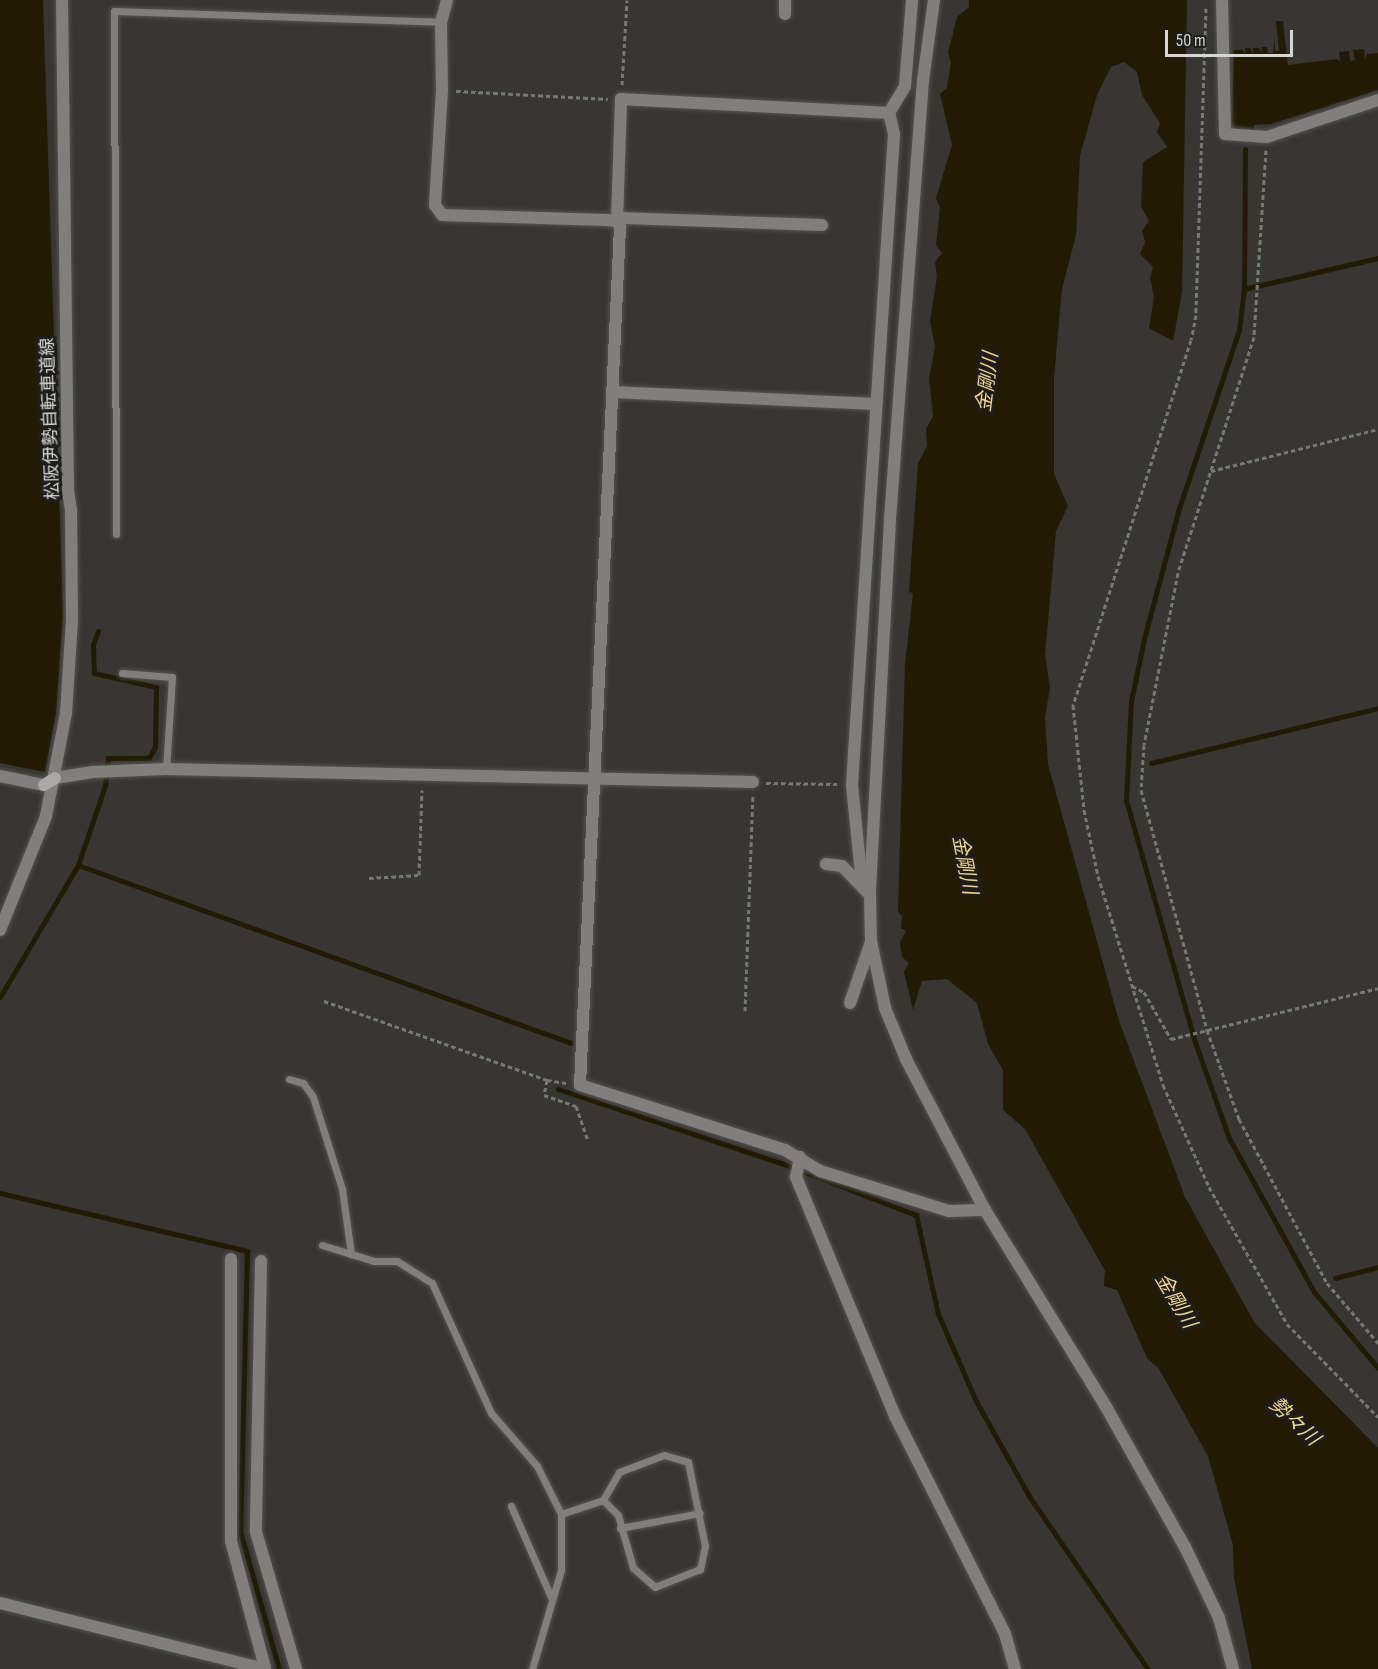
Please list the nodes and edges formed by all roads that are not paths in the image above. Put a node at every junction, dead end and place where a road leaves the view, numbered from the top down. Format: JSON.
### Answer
{"nodes":[{"id":1,"x":62,"y":0,"type":"edge"},
{"id":2,"x":447,"y":0,"type":"edge"},
{"id":3,"x":784,"y":0,"type":"edge"},
{"id":4,"x":912,"y":0,"type":"edge"},
{"id":5,"x":934,"y":0,"type":"edge"},
{"id":6,"x":1222,"y":0,"type":"edge"},
{"id":7,"x":785,"y":14,"type":"dead end"},
{"id":8,"x":441,"y":22,"type":"junction"},
{"id":9,"x":1378,"y":100,"type":"edge"},
{"id":10,"x":889,"y":113,"type":"junction"},
{"id":11,"x":617,"y":221,"type":"junction"},
{"id":12,"x":822,"y":225,"type":"dead end"},
{"id":13,"x":612,"y":392,"type":"junction"},
{"id":14,"x":876,"y":404,"type":"junction"},
{"id":15,"x":116,"y":534,"type":"dead end"},
{"id":16,"x":122,"y":673,"type":"dead end"},
{"id":17,"x":166,"y":769,"type":"junction"},
{"id":18,"x":0,"y":776,"type":"edge"},
{"id":19,"x":593,"y":778,"type":"junction"},
{"id":20,"x":49,"y":782,"type":"junction"},
{"id":21,"x":753,"y":782,"type":"road end"},
{"id":22,"x":826,"y":864,"type":"dead end"},
{"id":23,"x":870,"y":895,"type":"junction"},
{"id":24,"x":0,"y":930,"type":"edge"},
{"id":25,"x":871,"y":941,"type":"junction"},
{"id":26,"x":850,"y":1003,"type":"dead end"},
{"id":27,"x":289,"y":1079,"type":"dead end"},
{"id":28,"x":798,"y":1160,"type":"junction"},
{"id":29,"x":984,"y":1210,"type":"junction"},
{"id":30,"x":322,"y":1245,"type":"dead end"},
{"id":31,"x":351,"y":1254,"type":"junction"},
{"id":32,"x":231,"y":1259,"type":"dead end"},
{"id":33,"x":261,"y":1261,"type":"dead end"},
{"id":34,"x":603,"y":1500,"type":"junction"},
{"id":35,"x":511,"y":1506,"type":"dead end"},
{"id":36,"x":700,"y":1513,"type":"junction"},
{"id":37,"x":561,"y":1514,"type":"junction"},
{"id":38,"x":620,"y":1528,"type":"junction"},
{"id":39,"x":551,"y":1597,"type":"junction"},
{"id":40,"x":0,"y":1603,"type":"edge"},
{"id":41,"x":265,"y":1669,"type":"edge"},
{"id":42,"x":296,"y":1669,"type":"edge"},
{"id":43,"x":531,"y":1669,"type":"edge"},
{"id":44,"x":1015,"y":1669,"type":"edge"},
{"id":45,"x":1233,"y":1669,"type":"edge"}],
"edges":[{"from":1,"to":20,"type":"street","name":"松阪伊勢自転車道線"},
{"from":2,"to":8,"type":"street"},
{"from":3,"to":7,"type":"street"},
{"from":4,"to":10,"type":"street"},
{"from":5,"to":23,"type":"street"},
{"from":6,"to":9,"type":"street"},
{"from":8,"to":11,"type":"street"},
{"from":8,"to":15,"type":"lane"},
{"from":10,"to":11,"type":"street"},
{"from":10,"to":14,"type":"street"},
{"from":11,"to":12,"type":"street"},
{"from":11,"to":13,"type":"street"},
{"from":13,"to":14,"type":"street"},
{"from":13,"to":19,"type":"street"},
{"from":14,"to":23,"type":"street"},
{"from":16,"to":17,"type":"lane"},
{"from":17,"to":19,"type":"street"},
{"from":17,"to":20,"type":"street"},
{"from":18,"to":20,"type":"street"},
{"from":19,"to":21,"type":"street"},
{"from":19,"to":28,"type":"street"},
{"from":20,"to":24,"type":"street","name":"松阪伊勢自転車道線"},
{"from":22,"to":23,"type":"street"},
{"from":23,"to":25,"type":"street"},
{"from":25,"to":26,"type":"street"},
{"from":25,"to":29,"type":"street"},
{"from":27,"to":31,"type":"lane"},
{"from":28,"to":29,"type":"street"},
{"from":28,"to":44,"type":"street"},
{"from":29,"to":45,"type":"street"},
{"from":30,"to":31,"type":"lane"},
{"from":31,"to":37,"type":"lane"},
{"from":32,"to":41,"type":"street"},
{"from":33,"to":42,"type":"street"},
{"from":34,"to":36,"type":"lane"},
{"from":34,"to":37,"type":"lane"},
{"from":34,"to":38,"type":"lane"},
{"from":35,"to":39,"type":"lane"},
{"from":36,"to":38,"type":"lane"},
{"from":36,"to":38,"type":"lane"},
{"from":37,"to":39,"type":"lane"},
{"from":39,"to":43,"type":"lane"},
{"from":40,"to":41,"type":"street"}]}
